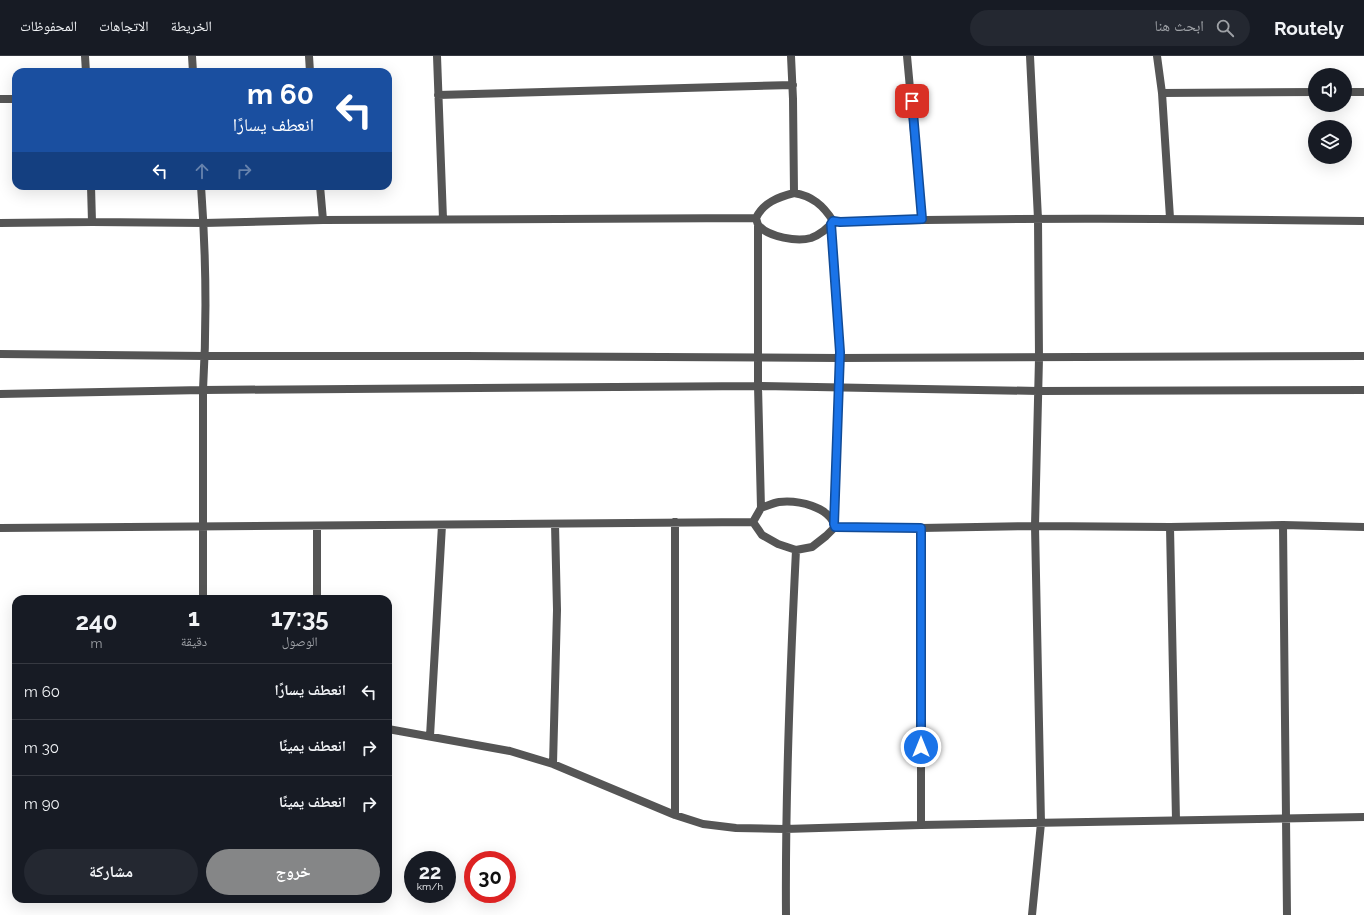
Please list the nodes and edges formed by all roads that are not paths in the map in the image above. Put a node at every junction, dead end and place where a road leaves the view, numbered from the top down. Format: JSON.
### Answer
{"nodes":[{"id":1,"x":85,"y":56,"type":"edge"},
{"id":2,"x":192,"y":56,"type":"edge"},
{"id":3,"x":309,"y":56,"type":"edge"},
{"id":4,"x":437,"y":56,"type":"edge"},
{"id":5,"x":791,"y":56,"type":"edge"},
{"id":6,"x":908,"y":56,"type":"edge"},
{"id":7,"x":1030,"y":56,"type":"edge"},
{"id":8,"x":1157,"y":56,"type":"edge"},
{"id":9,"x":86,"y":68,"type":"edge"},
{"id":10,"x":193,"y":68,"type":"edge"},
{"id":11,"x":310,"y":68,"type":"edge"},
{"id":12,"x":793,"y":85,"type":"junction"},
{"id":13,"x":1308,"y":92,"type":"edge"},
{"id":14,"x":1352,"y":92,"type":"edge"},
{"id":15,"x":1364,"y":92,"type":"edge"},
{"id":16,"x":1162,"y":93,"type":"junction"},
{"id":17,"x":438,"y":95,"type":"junction"},
{"id":18,"x":0,"y":99,"type":"edge"},
{"id":19,"x":12,"y":99,"type":"edge"},
{"id":20,"x":91,"y":190,"type":"edge"},
{"id":21,"x":201,"y":190,"type":"edge"},
{"id":22,"x":320,"y":190,"type":"edge"},
{"id":23,"x":794,"y":193,"type":"junction"},
{"id":24,"x":1170,"y":218,"type":"junction"},
{"id":25,"x":443,"y":219,"type":"junction"},
{"id":26,"x":922,"y":219,"type":"junction"},
{"id":27,"x":1038,"y":219,"type":"junction"},
{"id":28,"x":323,"y":220,"type":"junction"},
{"id":29,"x":1364,"y":221,"type":"edge"},
{"id":30,"x":92,"y":222,"type":"junction"},
{"id":31,"x":757,"y":222,"type":"junction"},
{"id":32,"x":832,"y":222,"type":"junction"},
{"id":33,"x":0,"y":223,"type":"edge"},
{"id":34,"x":204,"y":223,"type":"junction"},
{"id":35,"x":0,"y":354,"type":"edge"},
{"id":36,"x":205,"y":356,"type":"junction"},
{"id":37,"x":1364,"y":356,"type":"edge"},
{"id":38,"x":758,"y":358,"type":"junction"},
{"id":39,"x":839,"y":358,"type":"junction"},
{"id":40,"x":1039,"y":358,"type":"junction"},
{"id":41,"x":758,"y":386,"type":"junction"},
{"id":42,"x":839,"y":388,"type":"junction"},
{"id":43,"x":203,"y":390,"type":"junction"},
{"id":44,"x":1364,"y":390,"type":"edge"},
{"id":45,"x":1038,"y":391,"type":"junction"},
{"id":46,"x":0,"y":394,"type":"edge"},
{"id":47,"x":761,"y":508,"type":"junction"},
{"id":48,"x":675,"y":522,"type":"junction"},
{"id":49,"x":753,"y":522,"type":"junction"},
{"id":50,"x":555,"y":524,"type":"junction"},
{"id":51,"x":442,"y":525,"type":"junction"},
{"id":52,"x":1283,"y":525,"type":"junction"},
{"id":53,"x":317,"y":526,"type":"junction"},
{"id":54,"x":835,"y":526,"type":"junction"},
{"id":55,"x":1035,"y":526,"type":"junction"},
{"id":56,"x":204,"y":527,"type":"junction"},
{"id":57,"x":1170,"y":527,"type":"junction"},
{"id":58,"x":1364,"y":527,"type":"edge"},
{"id":59,"x":0,"y":528,"type":"edge"},
{"id":60,"x":921,"y":528,"type":"junction"},
{"id":61,"x":796,"y":550,"type":"junction"},
{"id":62,"x":203,"y":595,"type":"edge"},
{"id":63,"x":317,"y":595,"type":"edge"},
{"id":64,"x":392,"y":730,"type":"edge"},
{"id":65,"x":430,"y":736,"type":"junction"},
{"id":66,"x":553,"y":764,"type":"junction"},
{"id":67,"x":675,"y":815,"type":"junction"},
{"id":68,"x":1364,"y":817,"type":"edge"},
{"id":69,"x":1286,"y":819,"type":"junction"},
{"id":70,"x":1176,"y":820,"type":"junction"},
{"id":71,"x":1041,"y":823,"type":"junction"},
{"id":72,"x":921,"y":825,"type":"junction"},
{"id":73,"x":785,"y":829,"type":"junction"},
{"id":74,"x":786,"y":915,"type":"edge"},
{"id":75,"x":1032,"y":915,"type":"edge"},
{"id":76,"x":1287,"y":915,"type":"edge"}],
"edges":[{"from":1,"to":9,"type":"street"},
{"from":2,"to":10,"type":"street"},
{"from":3,"to":11,"type":"street"},
{"from":4,"to":17,"type":"street"},
{"from":5,"to":12,"type":"street"},
{"from":6,"to":26,"type":"street"},
{"from":7,"to":27,"type":"street"},
{"from":8,"to":16,"type":"street"},
{"from":12,"to":17,"type":"street"},
{"from":12,"to":23,"type":"street"},
{"from":13,"to":16,"type":"street"},
{"from":14,"to":15,"type":"street"},
{"from":16,"to":24,"type":"street"},
{"from":17,"to":25,"type":"street"},
{"from":18,"to":19,"type":"street"},
{"from":20,"to":30,"type":"street"},
{"from":21,"to":34,"type":"street"},
{"from":22,"to":28,"type":"street"},
{"from":23,"to":31,"type":"street"},
{"from":23,"to":32,"type":"street"},
{"from":24,"to":27,"type":"street"},
{"from":24,"to":29,"type":"street"},
{"from":25,"to":28,"type":"street"},
{"from":25,"to":31,"type":"street"},
{"from":26,"to":27,"type":"street"},
{"from":26,"to":32,"type":"street"},
{"from":27,"to":40,"type":"street"},
{"from":28,"to":34,"type":"street"},
{"from":30,"to":33,"type":"street"},
{"from":30,"to":34,"type":"street"},
{"from":31,"to":32,"type":"street"},
{"from":31,"to":38,"type":"street"},
{"from":32,"to":39,"type":"street"},
{"from":34,"to":36,"type":"street"},
{"from":35,"to":36,"type":"street"},
{"from":36,"to":38,"type":"street"},
{"from":36,"to":43,"type":"street"},
{"from":37,"to":40,"type":"street"},
{"from":38,"to":39,"type":"street"},
{"from":38,"to":41,"type":"street"},
{"from":39,"to":40,"type":"street"},
{"from":39,"to":42,"type":"street"},
{"from":40,"to":45,"type":"street"},
{"from":41,"to":42,"type":"street"},
{"from":41,"to":43,"type":"street"},
{"from":41,"to":47,"type":"street"},
{"from":42,"to":45,"type":"street"},
{"from":42,"to":54,"type":"street"},
{"from":43,"to":46,"type":"street"},
{"from":43,"to":56,"type":"street"},
{"from":44,"to":45,"type":"street"},
{"from":45,"to":55,"type":"street"},
{"from":47,"to":49,"type":"street"},
{"from":47,"to":54,"type":"street"},
{"from":48,"to":49,"type":"street"},
{"from":48,"to":50,"type":"street"},
{"from":48,"to":67,"type":"street"},
{"from":49,"to":61,"type":"street"},
{"from":50,"to":51,"type":"street"},
{"from":50,"to":66,"type":"street"},
{"from":51,"to":53,"type":"street"},
{"from":51,"to":65,"type":"street"},
{"from":52,"to":57,"type":"street"},
{"from":52,"to":58,"type":"street"},
{"from":52,"to":69,"type":"street"},
{"from":53,"to":56,"type":"street"},
{"from":53,"to":63,"type":"street"},
{"from":54,"to":60,"type":"street"},
{"from":54,"to":61,"type":"street"},
{"from":55,"to":57,"type":"street"},
{"from":55,"to":60,"type":"street"},
{"from":55,"to":71,"type":"street"},
{"from":56,"to":59,"type":"street"},
{"from":56,"to":62,"type":"street"},
{"from":57,"to":70,"type":"street"},
{"from":60,"to":72,"type":"street"},
{"from":61,"to":73,"type":"street"},
{"from":64,"to":65,"type":"street"},
{"from":65,"to":66,"type":"street"},
{"from":66,"to":67,"type":"street"},
{"from":67,"to":73,"type":"street"},
{"from":68,"to":69,"type":"street"},
{"from":69,"to":70,"type":"street"},
{"from":69,"to":76,"type":"street"},
{"from":70,"to":71,"type":"street"},
{"from":71,"to":72,"type":"street"},
{"from":71,"to":75,"type":"street"},
{"from":72,"to":73,"type":"street"},
{"from":73,"to":74,"type":"street"}]}
